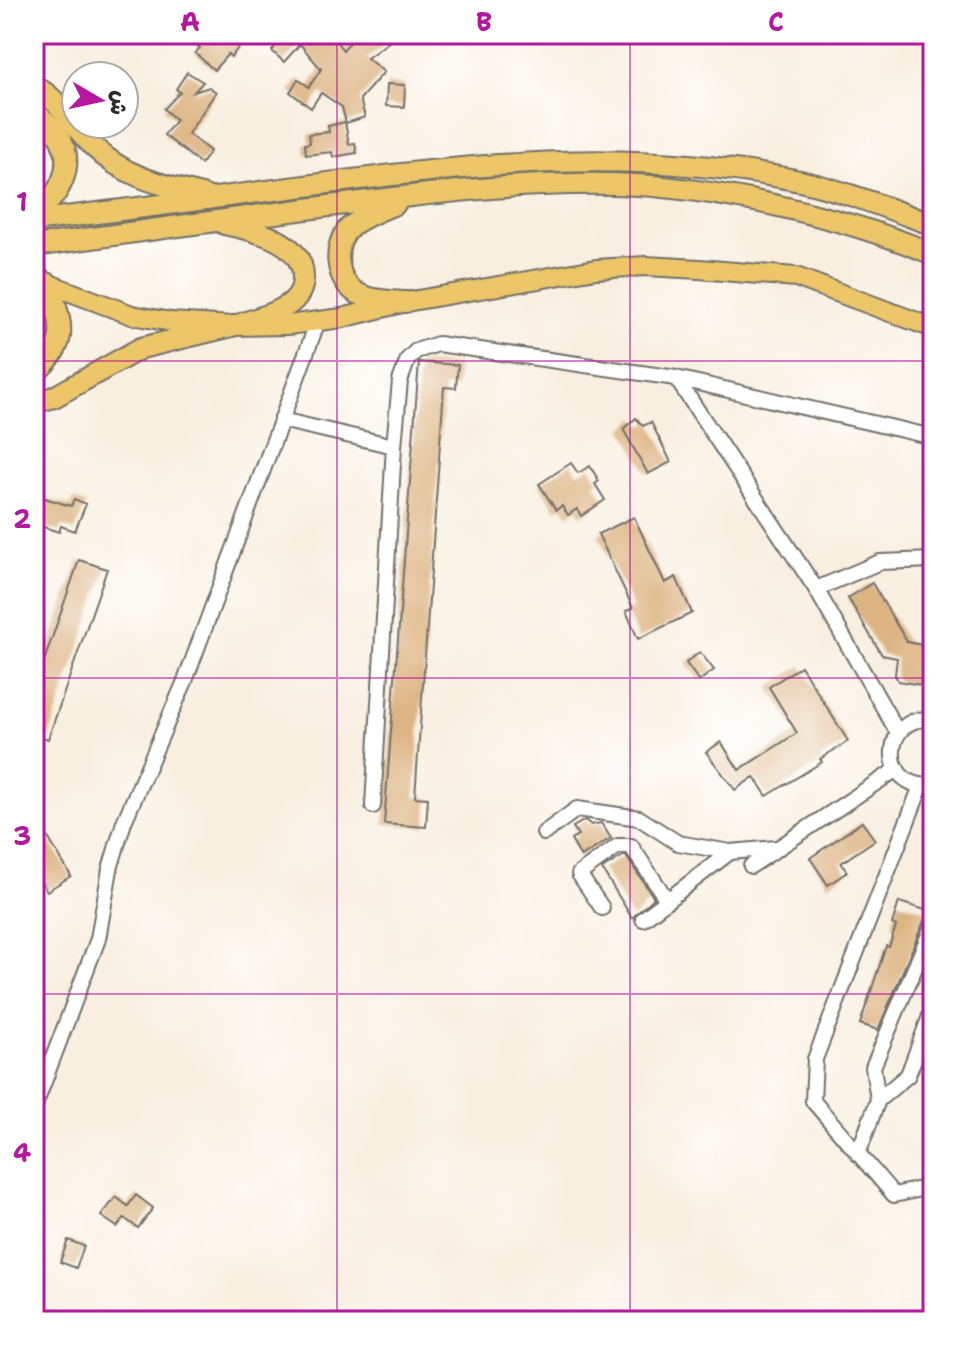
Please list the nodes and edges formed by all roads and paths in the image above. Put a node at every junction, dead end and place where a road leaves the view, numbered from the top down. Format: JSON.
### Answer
{"nodes":[{"id":1,"x":34,"y":86,"type":"edge"},
{"id":2,"x":34,"y":112,"type":"edge"},
{"id":3,"x":412,"y":195,"type":"junction"},
{"id":4,"x":213,"y":198,"type":"junction"},
{"id":5,"x":34,"y":212,"type":"edge"},
{"id":6,"x":34,"y":221,"type":"edge"},
{"id":7,"x":212,"y":221,"type":"junction"},
{"id":8,"x":933,"y":225,"type":"edge"},
{"id":9,"x":34,"y":246,"type":"edge"},
{"id":10,"x":933,"y":254,"type":"edge"},
{"id":11,"x":41,"y":279,"type":"edge"},
{"id":12,"x":406,"y":302,"type":"junction"},
{"id":13,"x":318,"y":321,"type":"junction"},
{"id":14,"x":235,"y":326,"type":"junction"},
{"id":15,"x":933,"y":328,"type":"edge"},
{"id":16,"x":34,"y":374,"type":"edge"},
{"id":17,"x":676,"y":378,"type":"junction"},
{"id":18,"x":34,"y":403,"type":"edge"},
{"id":19,"x":281,"y":420,"type":"junction"},
{"id":20,"x":933,"y":437,"type":"edge"},
{"id":21,"x":394,"y":446,"type":"junction"},
{"id":22,"x":933,"y":560,"type":"edge"},
{"id":23,"x":816,"y":589,"type":"junction"},
{"id":24,"x":933,"y":720,"type":"edge"},
{"id":25,"x":898,"y":733,"type":"junction"},
{"id":26,"x":897,"y":769,"type":"junction"},
{"id":27,"x":927,"y":786,"type":"edge"},
{"id":28,"x":373,"y":806,"type":"dead end"},
{"id":29,"x":544,"y":833,"type":"dead end"},
{"id":30,"x":777,"y":848,"type":"junction"},
{"id":31,"x":730,"y":852,"type":"junction"},
{"id":32,"x":751,"y":866,"type":"dead end"},
{"id":33,"x":667,"y":900,"type":"junction"},
{"id":34,"x":602,"y":908,"type":"dead end"},
{"id":35,"x":643,"y":919,"type":"dead end"},
{"id":36,"x":933,"y":925,"type":"edge"},
{"id":37,"x":933,"y":1008,"type":"edge"},
{"id":38,"x":878,"y":1100,"type":"junction"},
{"id":39,"x":34,"y":1108,"type":"edge"},
{"id":40,"x":858,"y":1154,"type":"junction"},
{"id":41,"x":933,"y":1167,"type":"edge"}],
"edges":[{"from":1,"to":4,"type":"highway"},
{"from":2,"to":5,"type":"highway"},
{"from":3,"to":7,"type":"highway"},
{"from":3,"to":10,"type":"highway"},
{"from":3,"to":12,"type":"highway"},
{"from":4,"to":6,"type":"highway"},
{"from":4,"to":8,"type":"highway"},
{"from":7,"to":9,"type":"highway"},
{"from":7,"to":14,"type":"highway"},
{"from":11,"to":14,"type":"main road"},
{"from":11,"to":16,"type":"highway"},
{"from":12,"to":13,"type":"main road"},
{"from":12,"to":15,"type":"main road"},
{"from":13,"to":14,"type":"main road"},
{"from":13,"to":19,"type":"street"},
{"from":14,"to":18,"type":"highway"},
{"from":17,"to":20,"type":"street"},
{"from":17,"to":21,"type":"street"},
{"from":17,"to":23,"type":"street"},
{"from":19,"to":21,"type":"street"},
{"from":19,"to":39,"type":"street"},
{"from":21,"to":28,"type":"street"},
{"from":22,"to":23,"type":"street"},
{"from":23,"to":25,"type":"street"},
{"from":24,"to":25,"type":"street"},
{"from":25,"to":26,"type":"street"},
{"from":26,"to":27,"type":"street"},
{"from":26,"to":30,"type":"street"},
{"from":27,"to":40,"type":"street"},
{"from":29,"to":31,"type":"street"},
{"from":30,"to":31,"type":"street"},
{"from":30,"to":32,"type":"street"},
{"from":31,"to":33,"type":"street"},
{"from":33,"to":34,"type":"street"},
{"from":33,"to":35,"type":"street"},
{"from":36,"to":38,"type":"street"},
{"from":37,"to":38,"type":"street"},
{"from":38,"to":40,"type":"street"},
{"from":40,"to":41,"type":"street"}]}
